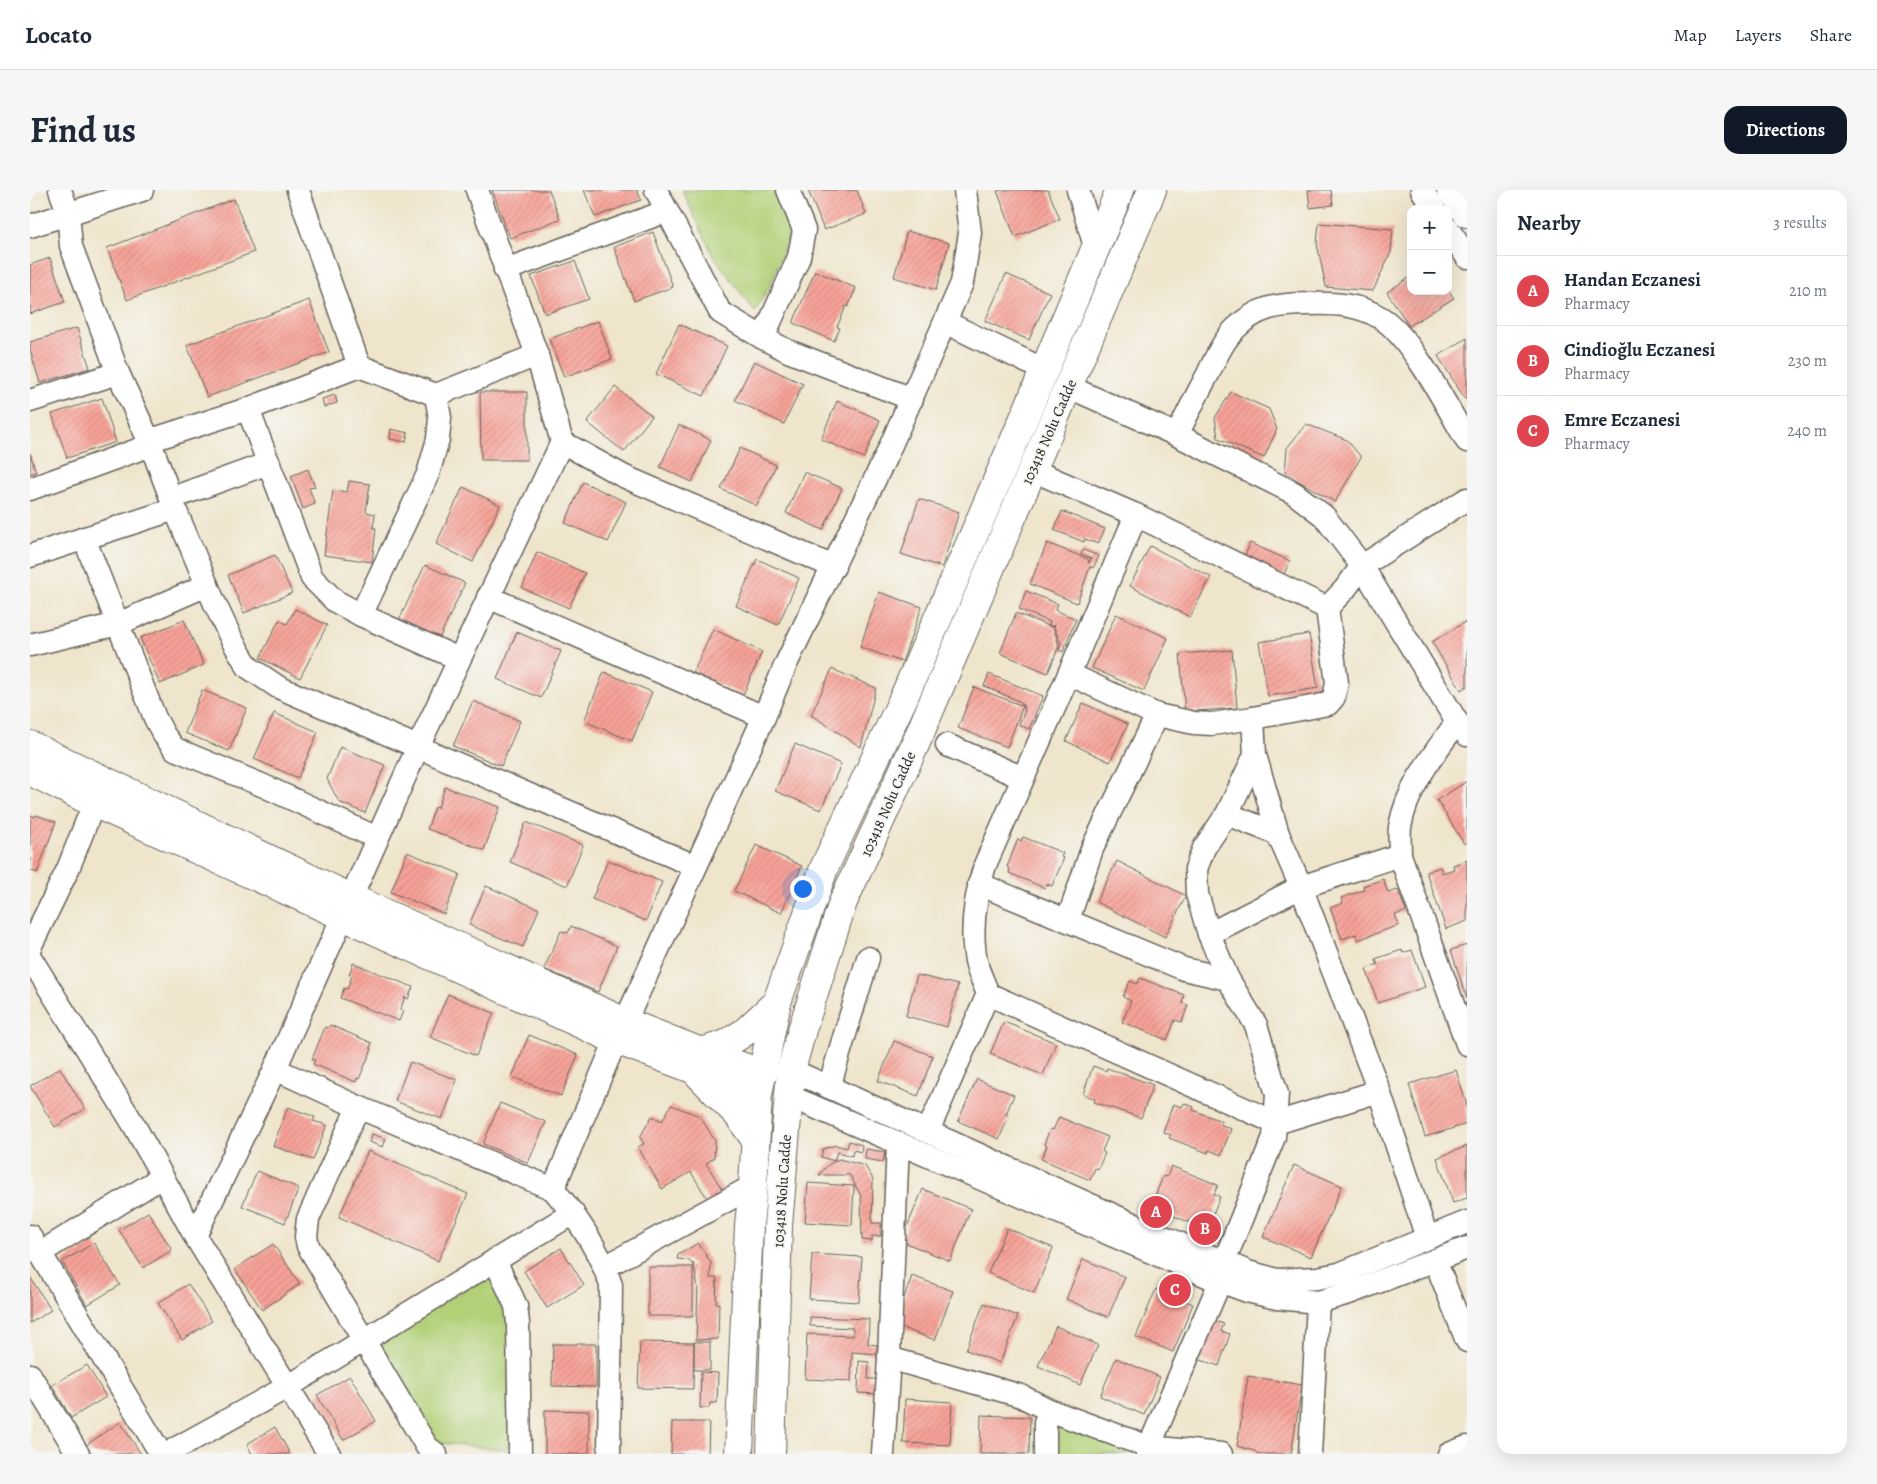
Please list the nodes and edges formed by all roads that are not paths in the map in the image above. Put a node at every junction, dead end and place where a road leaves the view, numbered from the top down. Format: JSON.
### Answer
{"nodes":[{"id":1,"x":60,"y":190,"type":"edge"},
{"id":2,"x":142,"y":190,"type":"edge"},
{"id":3,"x":298,"y":190,"type":"edge"},
{"id":4,"x":477,"y":190,"type":"edge"},
{"id":5,"x":656,"y":190,"type":"edge"},
{"id":6,"x":788,"y":190,"type":"edge"},
{"id":7,"x":966,"y":190,"type":"edge"},
{"id":8,"x":1078,"y":190,"type":"edge"},
{"id":9,"x":1120,"y":190,"type":"edge"},
{"id":10,"x":1152,"y":190,"type":"edge"},
{"id":11,"x":1422,"y":190,"type":"edge"},
{"id":12,"x":1451,"y":190,"type":"edge"},
{"id":13,"x":1431,"y":205,"type":"edge"},
{"id":14,"x":667,"y":210,"type":"junction"},
{"id":15,"x":68,"y":212,"type":"junction"},
{"id":16,"x":1467,"y":213,"type":"edge"},
{"id":17,"x":30,"y":226,"type":"edge"},
{"id":18,"x":1452,"y":235,"type":"edge"},
{"id":19,"x":1096,"y":246,"type":"junction"},
{"id":20,"x":1467,"y":257,"type":"edge"},
{"id":21,"x":505,"y":270,"type":"junction"},
{"id":22,"x":945,"y":322,"type":"junction"},
{"id":23,"x":763,"y":338,"type":"junction"},
{"id":24,"x":537,"y":355,"type":"junction"},
{"id":25,"x":359,"y":366,"type":"junction"},
{"id":26,"x":1044,"y":370,"type":"junction"},
{"id":27,"x":118,"y":373,"type":"junction"},
{"id":28,"x":1069,"y":387,"type":"junction"},
{"id":29,"x":436,"y":395,"type":"junction"},
{"id":30,"x":912,"y":400,"type":"junction"},
{"id":31,"x":30,"y":401,"type":"edge"},
{"id":32,"x":248,"y":409,"type":"junction"},
{"id":33,"x":1177,"y":435,"type":"junction"},
{"id":34,"x":1467,"y":441,"type":"edge"},
{"id":35,"x":562,"y":442,"type":"junction"},
{"id":36,"x":150,"y":443,"type":"junction"},
{"id":37,"x":269,"y":463,"type":"junction"},
{"id":38,"x":1032,"y":470,"type":"junction"},
{"id":39,"x":30,"y":489,"type":"edge"},
{"id":40,"x":1467,"y":499,"type":"edge"},
{"id":41,"x":173,"y":503,"type":"junction"},
{"id":42,"x":1136,"y":515,"type":"junction"},
{"id":43,"x":84,"y":538,"type":"junction"},
{"id":44,"x":30,"y":556,"type":"edge"},
{"id":45,"x":1362,"y":566,"type":"junction"},
{"id":46,"x":834,"y":567,"type":"junction"},
{"id":47,"x":207,"y":586,"type":"junction"},
{"id":48,"x":488,"y":597,"type":"junction"},
{"id":49,"x":1327,"y":608,"type":"junction"},
{"id":50,"x":361,"y":615,"type":"junction"},
{"id":51,"x":118,"y":624,"type":"junction"},
{"id":52,"x":30,"y":645,"type":"edge"},
{"id":53,"x":459,"y":659,"type":"junction"},
{"id":54,"x":1069,"y":674,"type":"junction"},
{"id":55,"x":1157,"y":715,"type":"junction"},
{"id":56,"x":764,"y":717,"type":"junction"},
{"id":57,"x":1253,"y":718,"type":"junction"},
{"id":58,"x":1462,"y":729,"type":"edge"},
{"id":59,"x":947,"y":744,"type":"dead end"},
{"id":60,"x":30,"y":745,"type":"edge"},
{"id":61,"x":418,"y":747,"type":"junction"},
{"id":62,"x":1255,"y":755,"type":"junction"},
{"id":63,"x":30,"y":771,"type":"edge"},
{"id":64,"x":1023,"y":778,"type":"junction"},
{"id":65,"x":94,"y":803,"type":"junction"},
{"id":66,"x":1227,"y":814,"type":"junction"},
{"id":67,"x":1278,"y":834,"type":"junction"},
{"id":68,"x":378,"y":838,"type":"junction"},
{"id":69,"x":1400,"y":855,"type":"junction"},
{"id":70,"x":695,"y":866,"type":"junction"},
{"id":71,"x":979,"y":884,"type":"junction"},
{"id":72,"x":1301,"y":887,"type":"junction"},
{"id":73,"x":347,"y":908,"type":"junction"},
{"id":74,"x":1068,"y":920,"type":"junction"},
{"id":75,"x":1209,"y":934,"type":"junction"},
{"id":76,"x":30,"y":947,"type":"edge"},
{"id":77,"x":30,"y":957,"type":"edge"},
{"id":78,"x":868,"y":958,"type":"dead end"},
{"id":79,"x":1228,"y":979,"type":"junction"},
{"id":80,"x":988,"y":994,"type":"junction"},
{"id":81,"x":777,"y":1002,"type":"junction"},
{"id":82,"x":620,"y":1031,"type":"junction"},
{"id":83,"x":1467,"y":1044,"type":"edge"},
{"id":84,"x":698,"y":1061,"type":"junction"},
{"id":85,"x":275,"y":1070,"type":"junction"},
{"id":86,"x":790,"y":1083,"type":"junction"},
{"id":87,"x":761,"y":1084,"type":"junction"},
{"id":88,"x":829,"y":1087,"type":"junction"},
{"id":89,"x":1379,"y":1091,"type":"junction"},
{"id":90,"x":358,"y":1107,"type":"junction"},
{"id":91,"x":1276,"y":1123,"type":"junction"},
{"id":92,"x":928,"y":1131,"type":"junction"},
{"id":93,"x":755,"y":1139,"type":"junction"},
{"id":94,"x":898,"y":1143,"type":"junction"},
{"id":95,"x":162,"y":1177,"type":"junction"},
{"id":96,"x":753,"y":1186,"type":"junction"},
{"id":97,"x":553,"y":1189,"type":"junction"},
{"id":98,"x":573,"y":1213,"type":"junction"},
{"id":99,"x":1467,"y":1222,"type":"edge"},
{"id":100,"x":195,"y":1236,"type":"junction"},
{"id":101,"x":1428,"y":1238,"type":"junction"},
{"id":102,"x":35,"y":1245,"type":"edge"},
{"id":103,"x":1467,"y":1248,"type":"edge"},
{"id":104,"x":495,"y":1260,"type":"junction"},
{"id":105,"x":1435,"y":1260,"type":"junction"},
{"id":106,"x":605,"y":1267,"type":"junction"},
{"id":107,"x":1222,"y":1272,"type":"junction"},
{"id":108,"x":1318,"y":1302,"type":"junction"},
{"id":109,"x":364,"y":1341,"type":"junction"},
{"id":110,"x":1467,"y":1341,"type":"edge"},
{"id":111,"x":889,"y":1358,"type":"junction"},
{"id":112,"x":30,"y":1375,"type":"edge"},
{"id":113,"x":289,"y":1386,"type":"junction"},
{"id":114,"x":1050,"y":1412,"type":"junction"},
{"id":115,"x":1467,"y":1447,"type":"edge"},
{"id":116,"x":1148,"y":1450,"type":"edge"},
{"id":117,"x":78,"y":1454,"type":"edge"},
{"id":118,"x":161,"y":1454,"type":"edge"},
{"id":119,"x":170,"y":1454,"type":"edge"},
{"id":120,"x":329,"y":1454,"type":"edge"},
{"id":121,"x":436,"y":1454,"type":"edge"},
{"id":122,"x":520,"y":1454,"type":"edge"},
{"id":123,"x":608,"y":1454,"type":"edge"},
{"id":124,"x":739,"y":1454,"type":"edge"},
{"id":125,"x":771,"y":1454,"type":"edge"},
{"id":126,"x":883,"y":1454,"type":"edge"},
{"id":127,"x":1045,"y":1454,"type":"edge"},
{"id":128,"x":1221,"y":1454,"type":"edge"},
{"id":129,"x":1310,"y":1454,"type":"edge"},
{"id":130,"x":1449,"y":1454,"type":"edge"}],
"edges":[{"from":1,"to":15,"type":"street"},
{"from":2,"to":15,"type":"street"},
{"from":3,"to":25,"type":"street"},
{"from":4,"to":21,"type":"street"},
{"from":5,"to":14,"type":"street"},
{"from":6,"to":23,"type":"street"},
{"from":7,"to":22,"type":"street"},
{"from":8,"to":19,"type":"street"},
{"from":9,"to":19,"type":"main road"},
{"from":10,"to":28,"type":"main road","name":"103418 Nolu Cadde"},
{"from":11,"to":13,"type":"street"},
{"from":12,"to":16,"type":"main road"},
{"from":14,"to":21,"type":"street"},
{"from":14,"to":23,"type":"street"},
{"from":15,"to":17,"type":"street"},
{"from":15,"to":27,"type":"street"},
{"from":18,"to":20,"type":"street"},
{"from":19,"to":26,"type":"main road"},
{"from":21,"to":24,"type":"street"},
{"from":22,"to":26,"type":"street"},
{"from":22,"to":30,"type":"street"},
{"from":23,"to":30,"type":"street"},
{"from":24,"to":29,"type":"street"},
{"from":24,"to":35,"type":"street"},
{"from":25,"to":29,"type":"street"},
{"from":25,"to":32,"type":"street"},
{"from":26,"to":81,"type":"main road"},
{"from":27,"to":31,"type":"street"},
{"from":27,"to":36,"type":"street"},
{"from":28,"to":33,"type":"street"},
{"from":28,"to":38,"type":"main road","name":"103418 Nolu Cadde"},
{"from":29,"to":50,"type":"street"},
{"from":30,"to":46,"type":"street"},
{"from":32,"to":36,"type":"street"},
{"from":32,"to":37,"type":"street"},
{"from":33,"to":34,"type":"street"},
{"from":33,"to":45,"type":"street"},
{"from":35,"to":46,"type":"street"},
{"from":35,"to":48,"type":"street"},
{"from":36,"to":39,"type":"street"},
{"from":36,"to":41,"type":"street"},
{"from":37,"to":41,"type":"street"},
{"from":37,"to":50,"type":"street"},
{"from":38,"to":42,"type":"street"},
{"from":38,"to":86,"type":"main road","name":"103418 Nolu Cadde"},
{"from":40,"to":45,"type":"street"},
{"from":41,"to":43,"type":"street"},
{"from":41,"to":47,"type":"street"},
{"from":42,"to":49,"type":"street"},
{"from":42,"to":54,"type":"street"},
{"from":43,"to":44,"type":"street"},
{"from":43,"to":51,"type":"street"},
{"from":45,"to":49,"type":"street"},
{"from":45,"to":58,"type":"street"},
{"from":46,"to":56,"type":"street"},
{"from":47,"to":51,"type":"street"},
{"from":47,"to":61,"type":"street"},
{"from":48,"to":53,"type":"street"},
{"from":48,"to":56,"type":"street"},
{"from":49,"to":57,"type":"street"},
{"from":50,"to":53,"type":"street"},
{"from":51,"to":52,"type":"street"},
{"from":51,"to":68,"type":"street"},
{"from":53,"to":61,"type":"street"},
{"from":54,"to":55,"type":"street"},
{"from":54,"to":64,"type":"street"},
{"from":55,"to":57,"type":"street"},
{"from":55,"to":74,"type":"street"},
{"from":56,"to":70,"type":"street"},
{"from":57,"to":62,"type":"street"},
{"from":58,"to":69,"type":"street"},
{"from":59,"to":64,"type":"street"},
{"from":60,"to":73,"type":"main road"},
{"from":61,"to":68,"type":"street"},
{"from":61,"to":70,"type":"street"},
{"from":62,"to":66,"type":"street"},
{"from":62,"to":67,"type":"street"},
{"from":63,"to":65,"type":"main road"},
{"from":64,"to":71,"type":"street"},
{"from":65,"to":73,"type":"main road"},
{"from":65,"to":76,"type":"street"},
{"from":66,"to":67,"type":"street"},
{"from":66,"to":75,"type":"street"},
{"from":67,"to":72,"type":"street"},
{"from":68,"to":73,"type":"street"},
{"from":69,"to":72,"type":"street"},
{"from":69,"to":83,"type":"street"},
{"from":70,"to":82,"type":"street"},
{"from":71,"to":74,"type":"street"},
{"from":71,"to":80,"type":"street"},
{"from":72,"to":75,"type":"street"},
{"from":72,"to":89,"type":"street"},
{"from":73,"to":82,"type":"main road"},
{"from":73,"to":85,"type":"street"},
{"from":74,"to":79,"type":"street"},
{"from":75,"to":79,"type":"street"},
{"from":77,"to":95,"type":"street"},
{"from":78,"to":88,"type":"street"},
{"from":79,"to":91,"type":"street"},
{"from":80,"to":91,"type":"street"},
{"from":80,"to":92,"type":"street"},
{"from":81,"to":84,"type":"main road"},
{"from":81,"to":87,"type":"main road"},
{"from":82,"to":84,"type":"main road"},
{"from":82,"to":97,"type":"street"},
{"from":84,"to":87,"type":"main road"},
{"from":84,"to":93,"type":"main road"},
{"from":85,"to":90,"type":"street"},
{"from":85,"to":100,"type":"street"},
{"from":86,"to":88,"type":"street"},
{"from":86,"to":94,"type":"street"},
{"from":86,"to":125,"type":"main road","name":"103418 Nolu Cadde"},
{"from":87,"to":93,"type":"main road"},
{"from":88,"to":92,"type":"street"},
{"from":89,"to":91,"type":"street"},
{"from":89,"to":101,"type":"street"},
{"from":90,"to":97,"type":"street"},
{"from":90,"to":109,"type":"street"},
{"from":91,"to":107,"type":"street"},
{"from":92,"to":107,"type":"street"},
{"from":93,"to":96,"type":"main road"},
{"from":94,"to":107,"type":"street"},
{"from":94,"to":111,"type":"street"},
{"from":95,"to":100,"type":"street"},
{"from":95,"to":102,"type":"street"},
{"from":96,"to":106,"type":"street"},
{"from":96,"to":124,"type":"main road"},
{"from":97,"to":98,"type":"street"},
{"from":98,"to":104,"type":"street"},
{"from":98,"to":106,"type":"street"},
{"from":99,"to":101,"type":"street"},
{"from":100,"to":113,"type":"street"},
{"from":101,"to":107,"type":"street"},
{"from":102,"to":118,"type":"street"},
{"from":103,"to":105,"type":"street"},
{"from":104,"to":109,"type":"street"},
{"from":104,"to":122,"type":"street"},
{"from":105,"to":108,"type":"street"},
{"from":105,"to":110,"type":"street"},
{"from":106,"to":123,"type":"street"},
{"from":107,"to":108,"type":"street"},
{"from":107,"to":116,"type":"street"},
{"from":108,"to":129,"type":"street"},
{"from":109,"to":113,"type":"street"},
{"from":109,"to":121,"type":"street"},
{"from":111,"to":114,"type":"street"},
{"from":111,"to":126,"type":"street"},
{"from":112,"to":117,"type":"street"},
{"from":113,"to":119,"type":"street"},
{"from":113,"to":120,"type":"street"},
{"from":114,"to":116,"type":"street"},
{"from":114,"to":127,"type":"street"},
{"from":115,"to":130,"type":"street"},
{"from":116,"to":128,"type":"street"}]}
